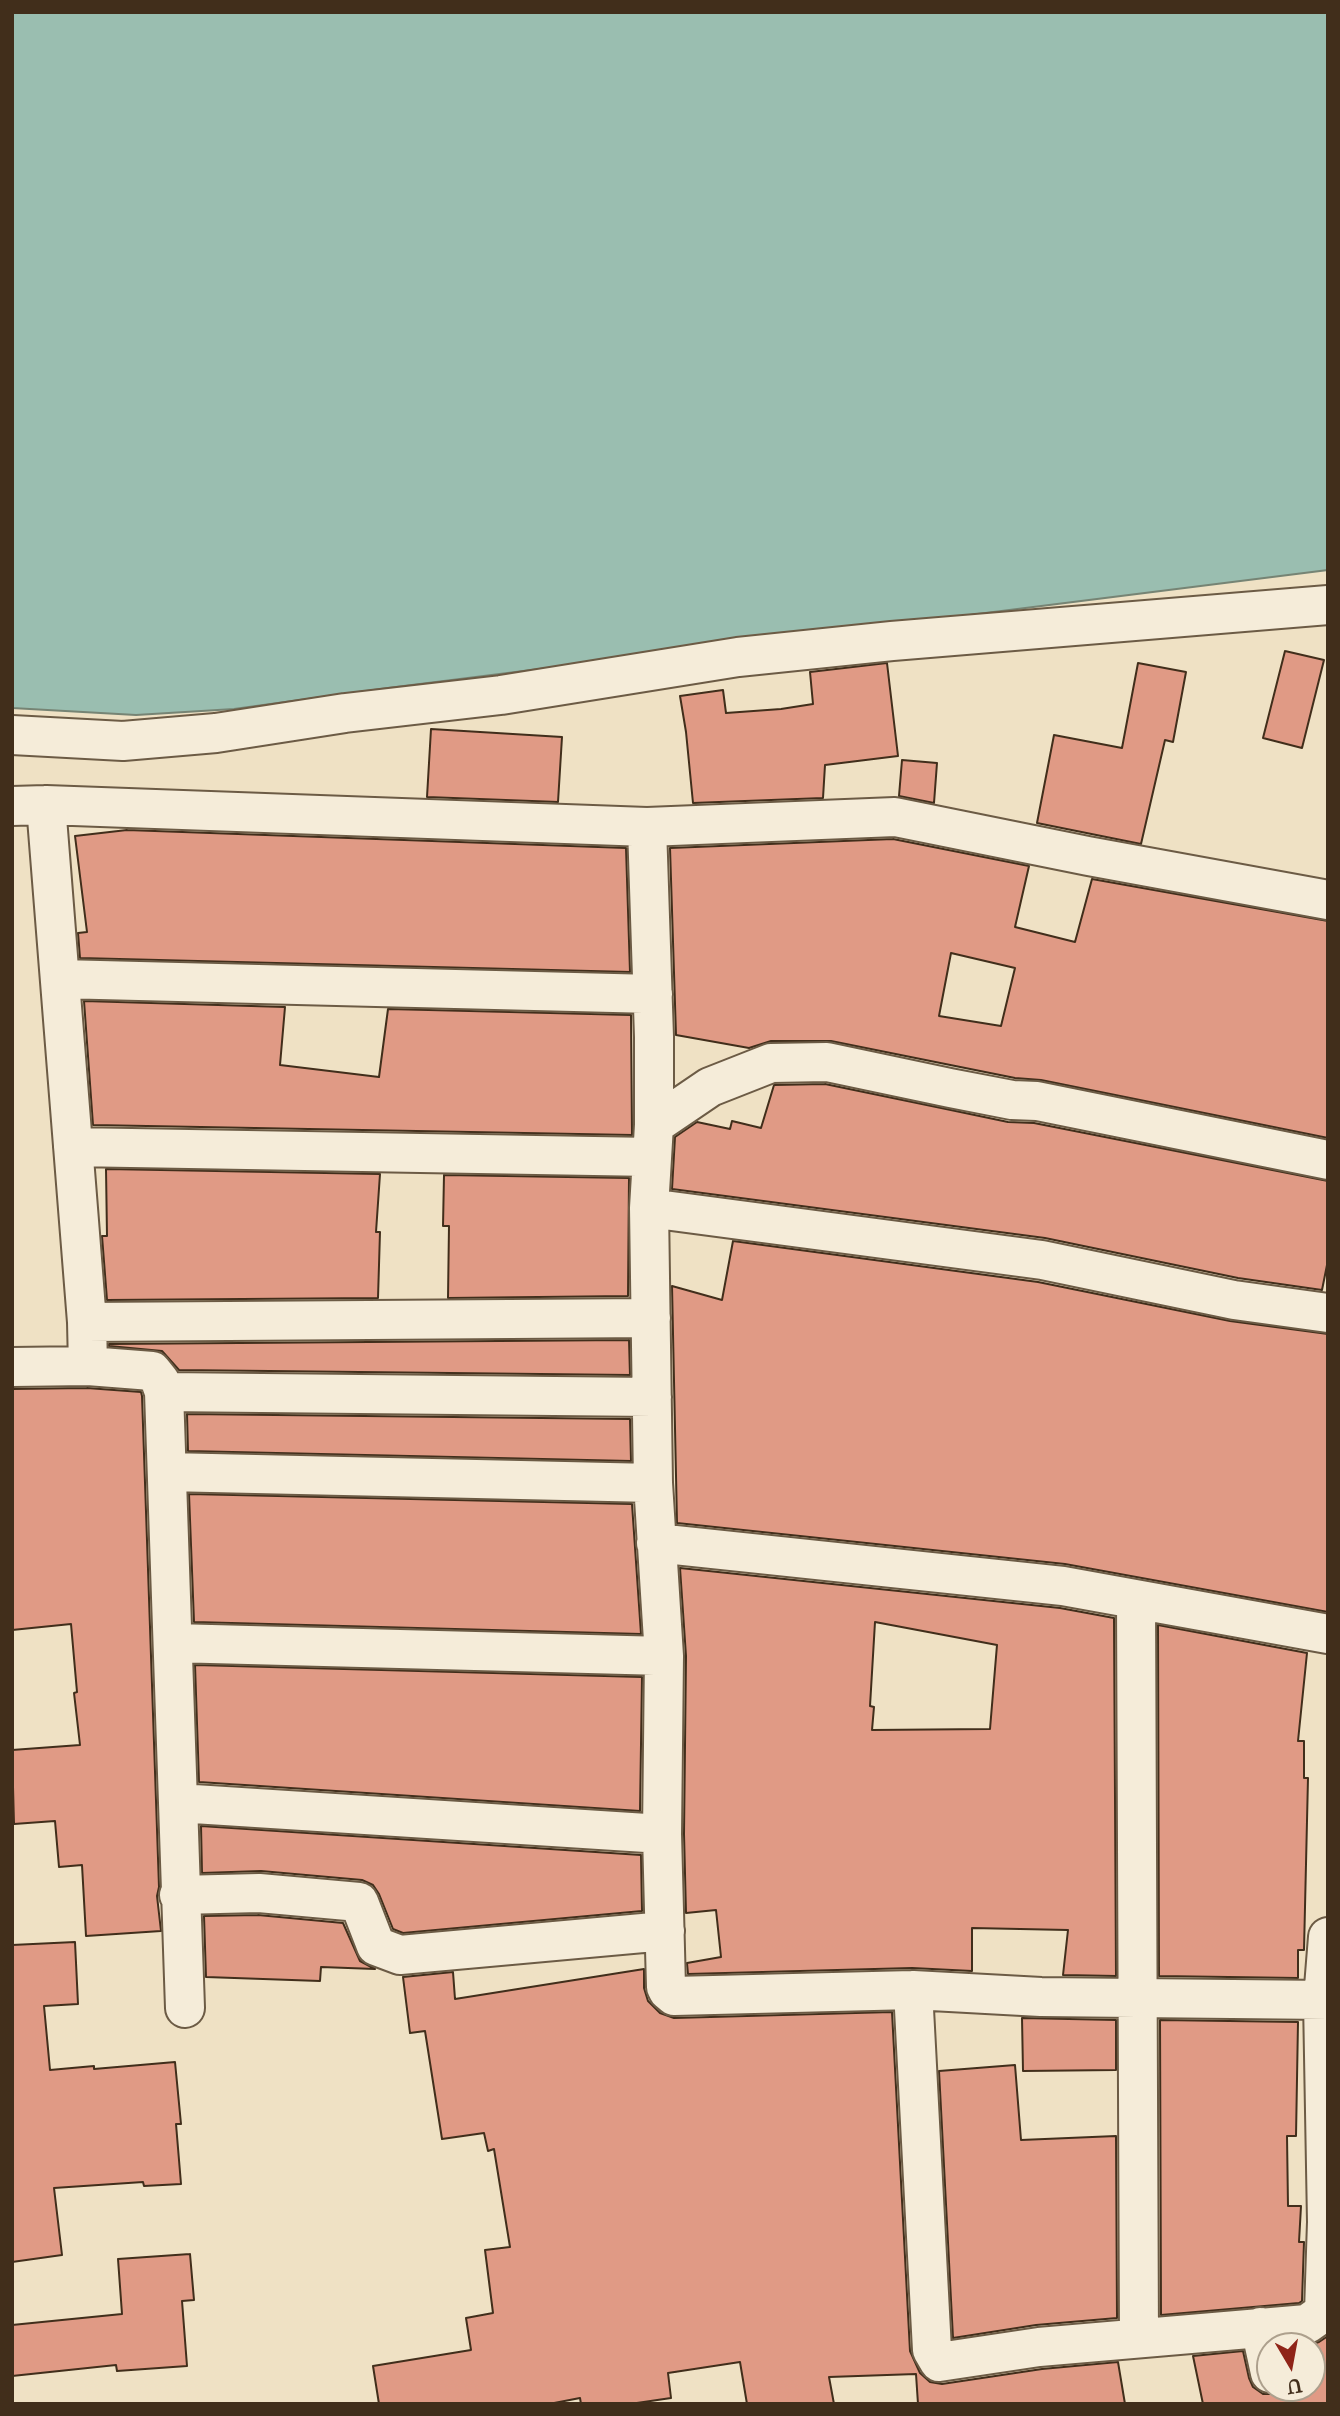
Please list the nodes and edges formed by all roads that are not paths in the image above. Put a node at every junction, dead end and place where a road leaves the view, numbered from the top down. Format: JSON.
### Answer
{"nodes":[{"id":1,"x":1328,"y":606,"type":"edge"},
{"id":2,"x":12,"y":735,"type":"edge"},
{"id":3,"x":29,"y":806,"type":"edge"},
{"id":4,"x":647,"y":827,"type":"junction"},
{"id":5,"x":1328,"y":900,"type":"edge"},
{"id":6,"x":60,"y":979,"type":"junction"},
{"id":7,"x":653,"y":994,"type":"junction"},
{"id":8,"x":653,"y":1141,"type":"junction"},
{"id":9,"x":73,"y":1147,"type":"junction"},
{"id":10,"x":1328,"y":1160,"type":"edge"},
{"id":11,"x":649,"y":1208,"type":"junction"},
{"id":12,"x":1328,"y":1313,"type":"edge"},
{"id":13,"x":651,"y":1318,"type":"junction"},
{"id":14,"x":87,"y":1322,"type":"junction"},
{"id":15,"x":88,"y":1366,"type":"junction"},
{"id":16,"x":12,"y":1367,"type":"edge"},
{"id":17,"x":164,"y":1392,"type":"junction"},
{"id":18,"x":652,"y":1397,"type":"junction"},
{"id":19,"x":167,"y":1472,"type":"junction"},
{"id":20,"x":653,"y":1483,"type":"junction"},
{"id":21,"x":656,"y":1543,"type":"junction"},
{"id":22,"x":1136,"y":1600,"type":"junction"},
{"id":23,"x":1328,"y":1634,"type":"edge"},
{"id":24,"x":173,"y":1643,"type":"junction"},
{"id":25,"x":664,"y":1656,"type":"junction"},
{"id":26,"x":178,"y":1803,"type":"junction"},
{"id":27,"x":662,"y":1834,"type":"junction"},
{"id":28,"x":179,"y":1895,"type":"junction"},
{"id":29,"x":665,"y":1931,"type":"junction"},
{"id":30,"x":1328,"y":1937,"type":"edge"},
{"id":31,"x":913,"y":1990,"type":"junction"},
{"id":32,"x":1138,"y":1997,"type":"junction"},
{"id":33,"x":1326,"y":2000,"type":"edge"},
{"id":34,"x":185,"y":2008,"type":"dead end"},
{"id":35,"x":1260,"y":2327,"type":"junction"},
{"id":36,"x":1261,"y":2332,"type":"edge"},
{"id":37,"x":1139,"y":2338,"type":"junction"}],
"edges":[{"from":1,"to":2,"type":"street"},
{"from":3,"to":4,"type":"street"},
{"from":3,"to":6,"type":"street"},
{"from":4,"to":5,"type":"street"},
{"from":4,"to":7,"type":"street"},
{"from":6,"to":7,"type":"street"},
{"from":6,"to":9,"type":"street"},
{"from":7,"to":8,"type":"street"},
{"from":8,"to":9,"type":"street"},
{"from":8,"to":10,"type":"street"},
{"from":8,"to":11,"type":"street"},
{"from":9,"to":14,"type":"street"},
{"from":11,"to":12,"type":"street"},
{"from":11,"to":13,"type":"street"},
{"from":13,"to":14,"type":"street"},
{"from":13,"to":18,"type":"street"},
{"from":14,"to":15,"type":"street"},
{"from":15,"to":16,"type":"street"},
{"from":15,"to":17,"type":"street"},
{"from":17,"to":18,"type":"street"},
{"from":17,"to":19,"type":"street"},
{"from":18,"to":20,"type":"street"},
{"from":19,"to":20,"type":"street"},
{"from":19,"to":24,"type":"street"},
{"from":20,"to":21,"type":"street"},
{"from":21,"to":22,"type":"street"},
{"from":21,"to":25,"type":"street"},
{"from":22,"to":23,"type":"street"},
{"from":22,"to":32,"type":"street"},
{"from":24,"to":25,"type":"street"},
{"from":24,"to":26,"type":"street"},
{"from":25,"to":27,"type":"street"},
{"from":26,"to":27,"type":"street"},
{"from":26,"to":28,"type":"street"},
{"from":27,"to":29,"type":"street"},
{"from":28,"to":29,"type":"street"},
{"from":28,"to":34,"type":"street"},
{"from":29,"to":31,"type":"street"},
{"from":30,"to":33,"type":"street"},
{"from":31,"to":32,"type":"street"},
{"from":31,"to":37,"type":"street"},
{"from":32,"to":33,"type":"street"},
{"from":32,"to":37,"type":"street"},
{"from":33,"to":35,"type":"street"},
{"from":35,"to":36,"type":"street"},
{"from":35,"to":37,"type":"street"}]}
